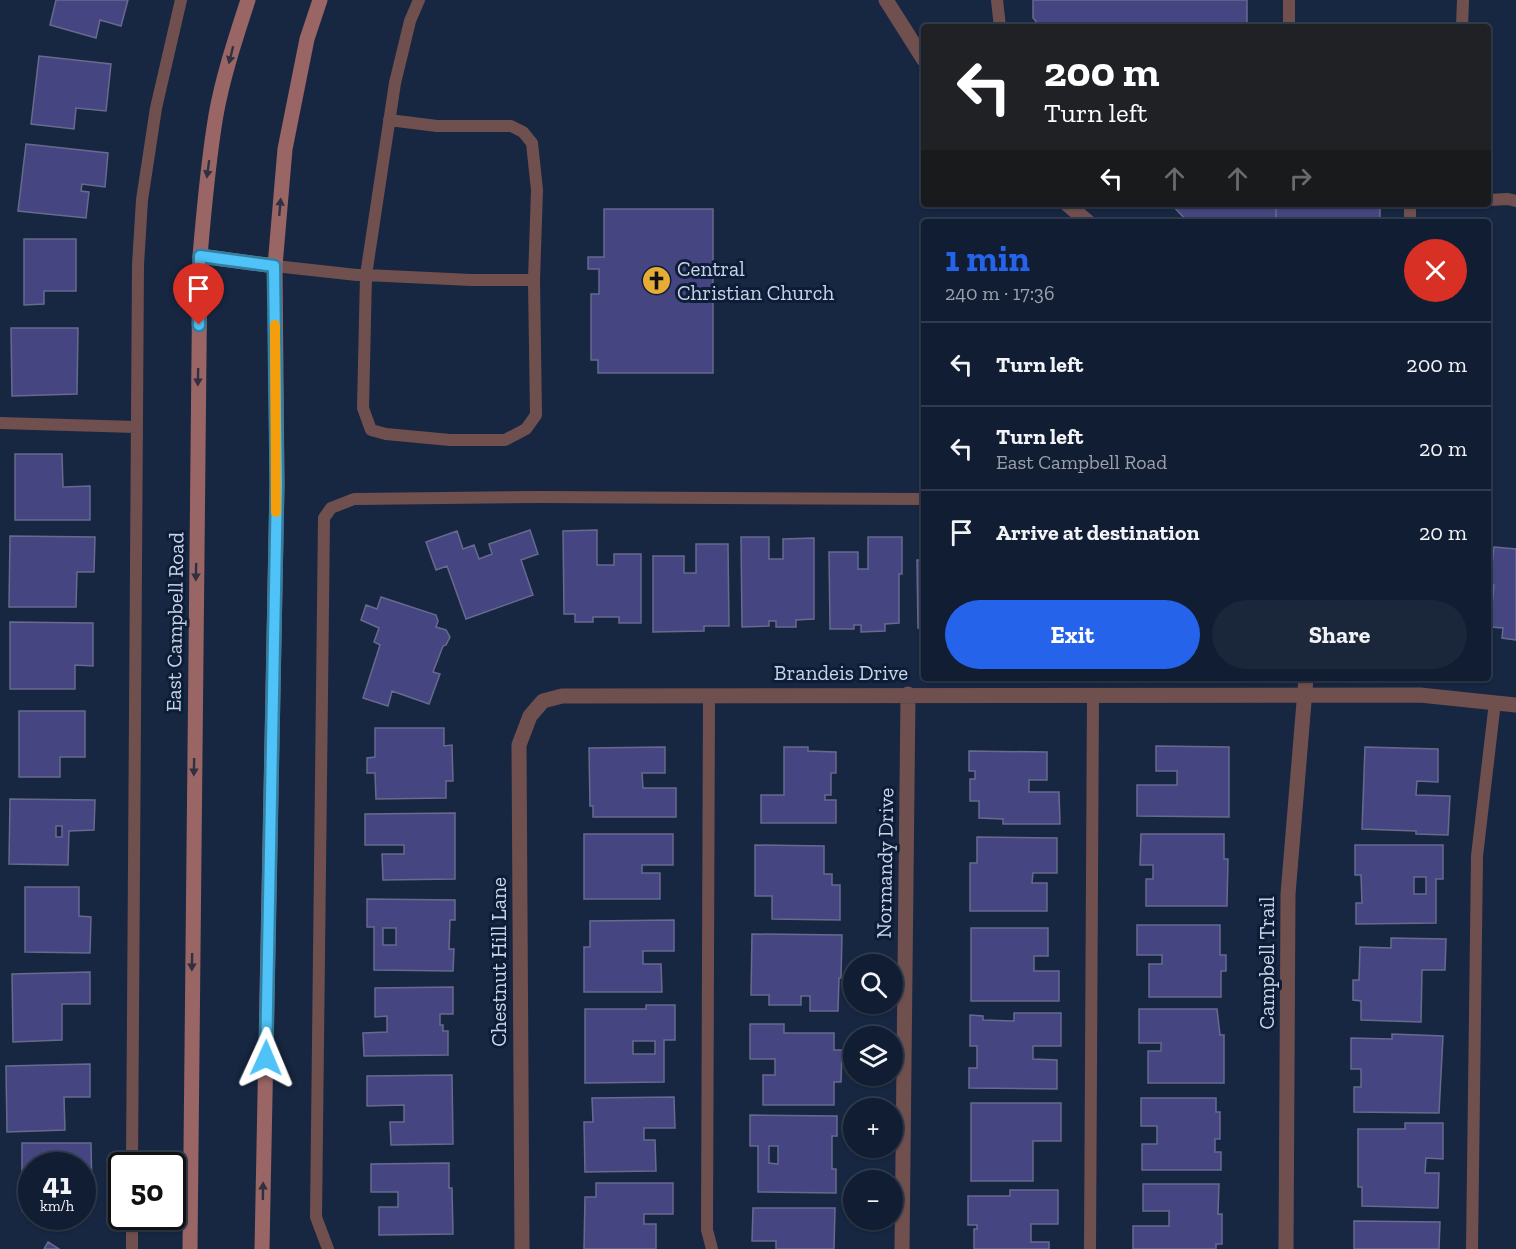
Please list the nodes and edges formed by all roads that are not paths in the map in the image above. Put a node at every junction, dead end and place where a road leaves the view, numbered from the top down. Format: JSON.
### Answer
{"nodes":[{"id":1,"x":181,"y":0,"type":"edge"},
{"id":2,"x":248,"y":0,"type":"edge"},
{"id":3,"x":320,"y":0,"type":"edge"},
{"id":4,"x":419,"y":0,"type":"edge"},
{"id":5,"x":886,"y":0,"type":"edge"},
{"id":6,"x":997,"y":0,"type":"edge"},
{"id":7,"x":1289,"y":0,"type":"edge"},
{"id":8,"x":1462,"y":0,"type":"edge"},
{"id":9,"x":1000,"y":24,"type":"edge"},
{"id":10,"x":1289,"y":24,"type":"edge"},
{"id":11,"x":1462,"y":24,"type":"edge"},
{"id":12,"x":921,"y":55,"type":"edge"},
{"id":13,"x":389,"y":120,"type":"junction"},
{"id":14,"x":1491,"y":200,"type":"edge"},
{"id":15,"x":1516,"y":201,"type":"edge"},
{"id":16,"x":1070,"y":207,"type":"edge"},
{"id":17,"x":1084,"y":219,"type":"edge"},
{"id":18,"x":200,"y":256,"type":"junction"},
{"id":19,"x":274,"y":266,"type":"junction"},
{"id":20,"x":366,"y":275,"type":"junction"},
{"id":21,"x":534,"y":280,"type":"junction"},
{"id":22,"x":0,"y":423,"type":"edge"},
{"id":23,"x":136,"y":427,"type":"junction"},
{"id":24,"x":921,"y":499,"type":"edge"},
{"id":25,"x":1306,"y":681,"type":"edge"},
{"id":26,"x":908,"y":694,"type":"junction"},
{"id":27,"x":1094,"y":694,"type":"junction"},
{"id":28,"x":709,"y":695,"type":"junction"},
{"id":29,"x":1305,"y":695,"type":"junction"},
{"id":30,"x":562,"y":696,"type":"joint"},
{"id":31,"x":1495,"y":702,"type":"junction"},
{"id":32,"x":1516,"y":705,"type":"edge"},
{"id":33,"x":132,"y":1152,"type":"edge"},
{"id":34,"x":132,"y":1230,"type":"edge"},
{"id":35,"x":132,"y":1249,"type":"edge"},
{"id":36,"x":190,"y":1249,"type":"edge"},
{"id":37,"x":262,"y":1249,"type":"edge"},
{"id":38,"x":328,"y":1249,"type":"edge"},
{"id":39,"x":517,"y":1249,"type":"edge"},
{"id":40,"x":522,"y":1249,"type":"edge"},
{"id":41,"x":712,"y":1249,"type":"edge"},
{"id":42,"x":902,"y":1249,"type":"edge"},
{"id":43,"x":1090,"y":1249,"type":"edge"},
{"id":44,"x":1286,"y":1249,"type":"edge"},
{"id":45,"x":1472,"y":1249,"type":"edge"}],
"edges":[{"from":1,"to":23,"type":"lane"},
{"from":2,"to":18,"type":"main road","name":"East Campbell Road","one_way":true},
{"from":19,"to":3,"type":"main road","one_way":true},
{"from":4,"to":13,"type":"lane"},
{"from":5,"to":12,"type":"street"},
{"from":6,"to":9,"type":"lane"},
{"from":7,"to":10,"type":"lane"},
{"from":8,"to":11,"type":"lane"},
{"from":13,"to":20,"type":"lane"},
{"from":13,"to":21,"type":"lane"},
{"from":14,"to":15,"type":"lane"},
{"from":16,"to":17,"type":"street"},
{"from":18,"to":19,"type":"main road"},
{"from":18,"to":36,"type":"main road","name":"East Campbell Road","one_way":true},
{"from":19,"to":20,"type":"lane"},
{"from":37,"to":19,"type":"main road","one_way":true},
{"from":20,"to":21,"type":"lane"},
{"from":20,"to":21,"type":"lane"},
{"from":22,"to":23,"type":"lane"},
{"from":23,"to":33,"type":"lane"},
{"from":24,"to":38,"type":"lane"},
{"from":25,"to":29,"type":"street","name":"Campbell Trail"},
{"from":26,"to":27,"type":"street","name":"Brandeis Drive"},
{"from":26,"to":28,"type":"street","name":"Brandeis Drive"},
{"from":26,"to":42,"type":"street","name":"Normandy Drive"},
{"from":27,"to":29,"type":"street","name":"Brandeis Drive"},
{"from":27,"to":43,"type":"lane"},
{"from":28,"to":30,"type":"street","name":"Brandeis Drive"},
{"from":28,"to":41,"type":"lane"},
{"from":29,"to":31,"type":"street","name":"Brandeis Drive"},
{"from":29,"to":44,"type":"street","name":"Campbell Trail"},
{"from":30,"to":40,"type":"street","name":"Chestnut Hill Lane"},
{"from":31,"to":32,"type":"street","name":"Brandeis Drive"},
{"from":31,"to":45,"type":"lane"},
{"from":34,"to":35,"type":"lane"},
{"from":39,"to":40,"type":"lane"}]}
